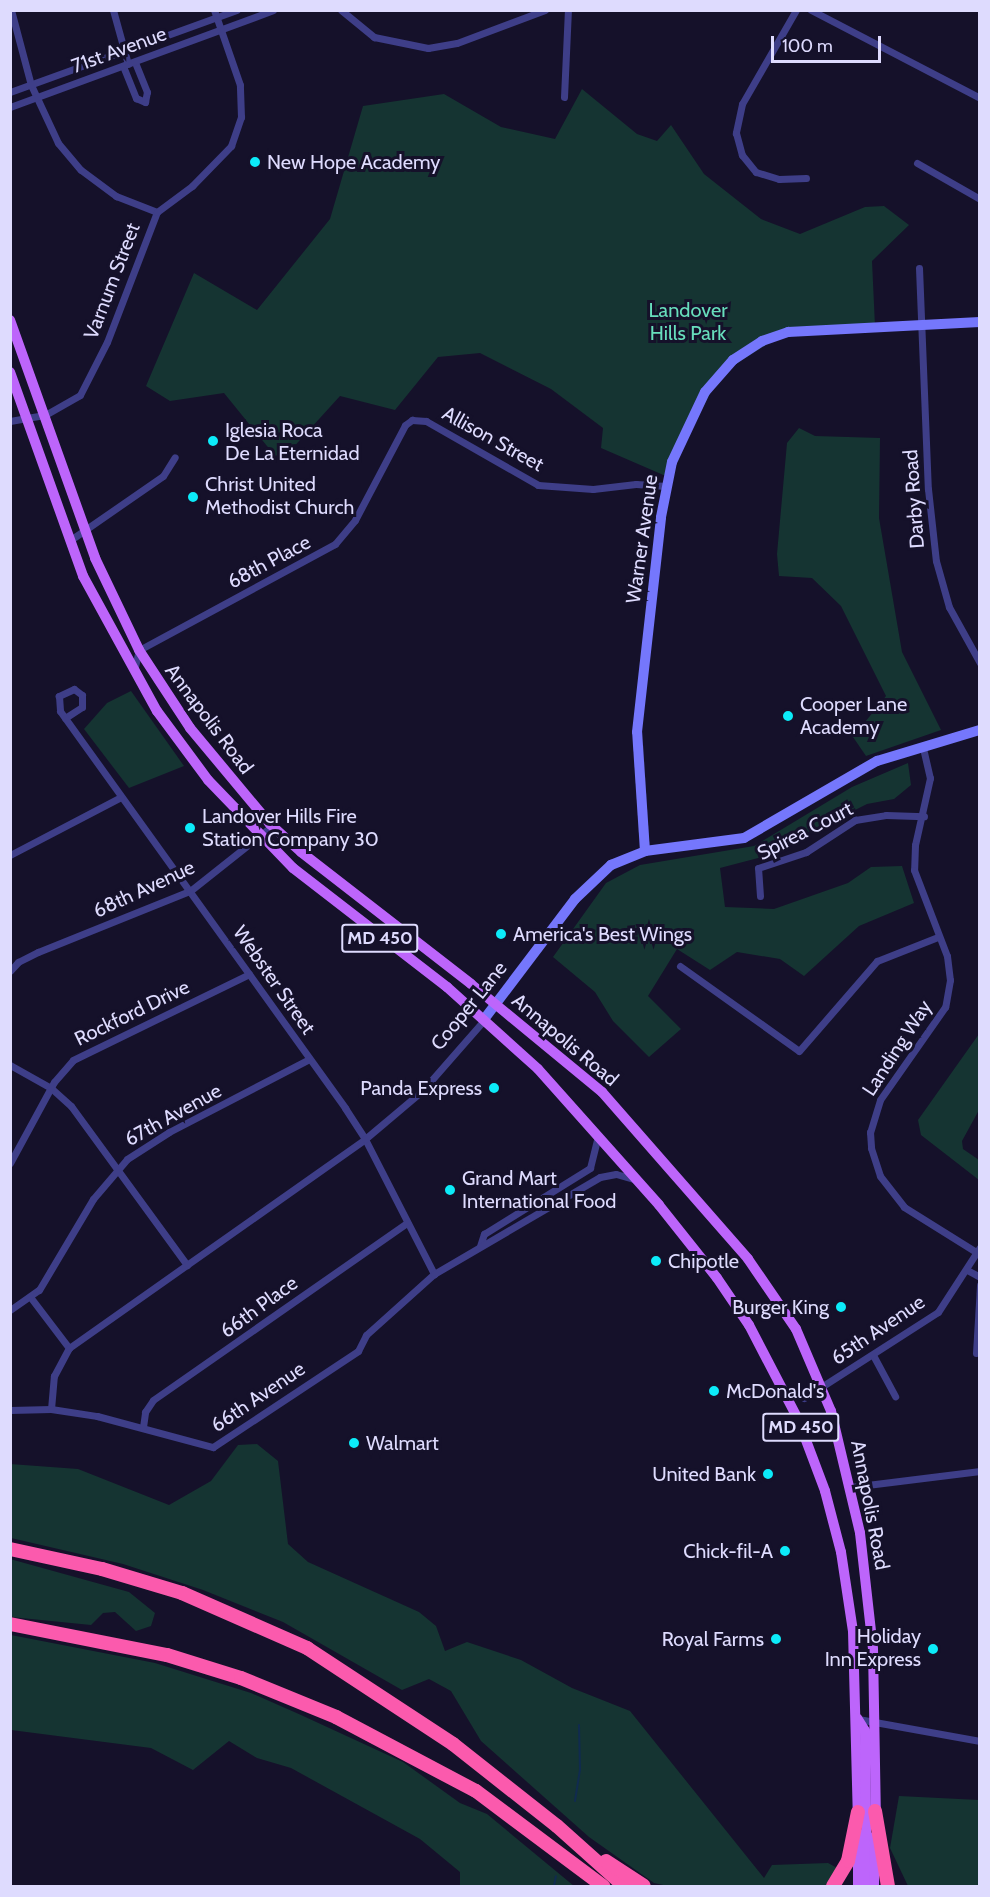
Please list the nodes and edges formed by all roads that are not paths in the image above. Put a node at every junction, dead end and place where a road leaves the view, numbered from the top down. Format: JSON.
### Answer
{"nodes":[{"id":1,"x":11,"y":10,"type":"edge"},
{"id":2,"x":113,"y":10,"type":"edge"},
{"id":3,"x":237,"y":10,"type":"edge"},
{"id":4,"x":273,"y":10,"type":"edge"},
{"id":5,"x":544,"y":10,"type":"edge"},
{"id":6,"x":568,"y":10,"type":"edge"},
{"id":7,"x":796,"y":10,"type":"edge"},
{"id":8,"x":811,"y":10,"type":"edge"},
{"id":9,"x":341,"y":11,"type":"edge"},
{"id":10,"x":215,"y":14,"type":"edge"},
{"id":11,"x":222,"y":30,"type":"junction"},
{"id":12,"x":123,"y":51,"type":"junction"},
{"id":13,"x":129,"y":64,"type":"junction"},
{"id":14,"x":31,"y":85,"type":"junction"},
{"id":15,"x":10,"y":92,"type":"edge"},
{"id":16,"x":35,"y":97,"type":"junction"},
{"id":17,"x":564,"y":97,"type":"dead end"},
{"id":18,"x":980,"y":98,"type":"edge"},
{"id":19,"x":10,"y":107,"type":"edge"},
{"id":20,"x":917,"y":163,"type":"dead end"},
{"id":21,"x":806,"y":178,"type":"dead end"},
{"id":22,"x":980,"y":199,"type":"edge"},
{"id":23,"x":157,"y":212,"type":"junction"},
{"id":24,"x":919,"y":268,"type":"dead end"},
{"id":25,"x":10,"y":320,"type":"edge"},
{"id":26,"x":980,"y":322,"type":"edge"},
{"id":27,"x":922,"y":324,"type":"junction"},
{"id":28,"x":10,"y":372,"type":"edge"},
{"id":29,"x":45,"y":415,"type":"junction"},
{"id":30,"x":26,"y":416,"type":"junction"},
{"id":31,"x":412,"y":420,"type":"joint"},
{"id":32,"x":10,"y":422,"type":"edge"},
{"id":33,"x":175,"y":457,"type":"dead end"},
{"id":34,"x":666,"y":486,"type":"junction"},
{"id":35,"x":84,"y":531,"type":"junction"},
{"id":36,"x":69,"y":542,"type":"junction"},
{"id":37,"x":139,"y":650,"type":"junction"},
{"id":38,"x":980,"y":663,"type":"edge"},
{"id":39,"x":134,"y":671,"type":"junction"},
{"id":40,"x":65,"y":718,"type":"junction"},
{"id":41,"x":980,"y":730,"type":"edge"},
{"id":42,"x":923,"y":748,"type":"junction"},
{"id":43,"x":122,"y":796,"type":"junction"},
{"id":44,"x":924,"y":816,"type":"junction"},
{"id":45,"x":272,"y":826,"type":"junction"},
{"id":46,"x":260,"y":838,"type":"junction"},
{"id":47,"x":645,"y":851,"type":"junction"},
{"id":48,"x":10,"y":855,"type":"edge"},
{"id":49,"x":190,"y":891,"type":"junction"},
{"id":50,"x":760,"y":896,"type":"dead end"},
{"id":51,"x":939,"y":937,"type":"junction"},
{"id":52,"x":14,"y":963,"type":"edge"},
{"id":53,"x":680,"y":966,"type":"dead end"},
{"id":54,"x":10,"y":971,"type":"edge"},
{"id":55,"x":249,"y":974,"type":"junction"},
{"id":56,"x":495,"y":1005,"type":"junction"},
{"id":57,"x":485,"y":1018,"type":"junction"},
{"id":58,"x":309,"y":1059,"type":"junction"},
{"id":59,"x":10,"y":1065,"type":"edge"},
{"id":60,"x":51,"y":1088,"type":"junction"},
{"id":61,"x":598,"y":1137,"type":"junction"},
{"id":62,"x":365,"y":1139,"type":"junction"},
{"id":63,"x":10,"y":1163,"type":"edge"},
{"id":64,"x":118,"y":1167,"type":"junction"},
{"id":65,"x":636,"y":1180,"type":"junction"},
{"id":66,"x":407,"y":1223,"type":"junction"},
{"id":67,"x":480,"y":1246,"type":"junction"},
{"id":68,"x":978,"y":1249,"type":"edge"},
{"id":69,"x":187,"y":1265,"type":"junction"},
{"id":70,"x":967,"y":1270,"type":"junction"},
{"id":71,"x":434,"y":1274,"type":"junction"},
{"id":72,"x":980,"y":1277,"type":"edge"},
{"id":73,"x":980,"y":1285,"type":"edge"},
{"id":74,"x":32,"y":1298,"type":"junction"},
{"id":75,"x":10,"y":1310,"type":"edge"},
{"id":76,"x":69,"y":1348,"type":"junction"},
{"id":77,"x":976,"y":1353,"type":"dead end"},
{"id":78,"x":873,"y":1355,"type":"junction"},
{"id":79,"x":823,"y":1387,"type":"junction"},
{"id":80,"x":895,"y":1396,"type":"dead end"},
{"id":81,"x":804,"y":1398,"type":"dead end"},
{"id":82,"x":51,"y":1409,"type":"junction"},
{"id":83,"x":10,"y":1410,"type":"edge"},
{"id":84,"x":143,"y":1427,"type":"junction"},
{"id":85,"x":980,"y":1471,"type":"edge"},
{"id":86,"x":851,"y":1487,"type":"junction"},
{"id":87,"x":10,"y":1549,"type":"edge"},
{"id":88,"x":10,"y":1624,"type":"edge"},
{"id":89,"x":856,"y":1718,"type":"junction"},
{"id":90,"x":875,"y":1723,"type":"junction"},
{"id":91,"x":980,"y":1741,"type":"edge"},
{"id":92,"x":876,"y":1811,"type":"junction"},
{"id":93,"x":858,"y":1812,"type":"junction"},
{"id":94,"x":557,"y":1826,"type":"junction"},
{"id":95,"x":531,"y":1829,"type":"junction"},
{"id":96,"x":589,"y":1887,"type":"edge"},
{"id":97,"x":603,"y":1887,"type":"edge"},
{"id":98,"x":624,"y":1887,"type":"edge"},
{"id":99,"x":644,"y":1887,"type":"edge"},
{"id":100,"x":833,"y":1887,"type":"edge"},
{"id":101,"x":858,"y":1887,"type":"edge"},
{"id":102,"x":867,"y":1887,"type":"edge"},
{"id":103,"x":874,"y":1887,"type":"edge"},
{"id":104,"x":888,"y":1887,"type":"edge"}],
"edges":[{"from":1,"to":14,"type":"street"},
{"from":2,"to":12,"type":"street"},
{"from":3,"to":10,"type":"street","name":"71st Avenue"},
{"from":4,"to":11,"type":"street","name":"71st Avenue"},
{"from":5,"to":9,"type":"street"},
{"from":6,"to":17,"type":"street"},
{"from":7,"to":21,"type":"street"},
{"from":8,"to":18,"type":"street"},
{"from":10,"to":11,"type":"street","name":"Varnum Street"},
{"from":10,"to":12,"type":"street","name":"71st Avenue"},
{"from":11,"to":13,"type":"street","name":"71st Avenue"},
{"from":11,"to":23,"type":"street","name":"Varnum Street"},
{"from":12,"to":13,"type":"street"},
{"from":12,"to":14,"type":"street","name":"71st Avenue"},
{"from":13,"to":13,"type":"street"},
{"from":13,"to":16,"type":"street","name":"71st Avenue"},
{"from":14,"to":15,"type":"street","name":"71st Avenue"},
{"from":14,"to":16,"type":"street"},
{"from":16,"to":19,"type":"street","name":"71st Avenue"},
{"from":16,"to":23,"type":"street"},
{"from":20,"to":22,"type":"street"},
{"from":23,"to":29,"type":"street","name":"Varnum Street"},
{"from":24,"to":27,"type":"street","name":"Darby Road"},
{"from":25,"to":29,"type":"main road","name":"Annapolis Road","number":"MD 450"},
{"from":26,"to":27,"type":"street","name":"Warner Avenue"},
{"from":27,"to":34,"type":"street","name":"Warner Avenue"},
{"from":27,"to":38,"type":"street","name":"Darby Road"},
{"from":28,"to":30,"type":"main road","name":"Annapolis Road","number":"MD 450"},
{"from":29,"to":30,"type":"street","name":"Varnum Street"},
{"from":29,"to":35,"type":"main road","name":"Annapolis Road","number":"MD 450"},
{"from":30,"to":32,"type":"street","name":"Varnum Street"},
{"from":30,"to":36,"type":"main road","name":"Annapolis Road","number":"MD 450"},
{"from":31,"to":34,"type":"street","name":"Allison Street"},
{"from":31,"to":37,"type":"street","name":"68th Place"},
{"from":33,"to":35,"type":"street"},
{"from":34,"to":47,"type":"street","name":"Warner Avenue"},
{"from":35,"to":36,"type":"street"},
{"from":35,"to":37,"type":"main road","name":"Annapolis Road","number":"MD 450"},
{"from":36,"to":39,"type":"main road","name":"Annapolis Road","number":"MD 450"},
{"from":37,"to":39,"type":"street"},
{"from":37,"to":45,"type":"main road","name":"Annapolis Road","number":"MD 450"},
{"from":39,"to":46,"type":"main road","name":"Annapolis Road","number":"MD 450"},
{"from":40,"to":40,"type":"street"},
{"from":40,"to":43,"type":"street","name":"Webster Street"},
{"from":41,"to":42,"type":"street","name":"Cooper Lane"},
{"from":42,"to":44,"type":"street","name":"Landing Way"},
{"from":42,"to":47,"type":"street","name":"Cooper Lane"},
{"from":43,"to":48,"type":"street"},
{"from":43,"to":49,"type":"street","name":"Webster Street"},
{"from":44,"to":50,"type":"street","name":"Spirea Court"},
{"from":44,"to":51,"type":"street","name":"Landing Way"},
{"from":45,"to":46,"type":"street","name":"68th Avenue"},
{"from":45,"to":56,"type":"main road","name":"Annapolis Road","number":"MD 450"},
{"from":46,"to":49,"type":"street","name":"68th Avenue"},
{"from":46,"to":57,"type":"main road","name":"Annapolis Road","number":"MD 450"},
{"from":47,"to":56,"type":"street","name":"Cooper Lane"},
{"from":49,"to":52,"type":"street","name":"68th Avenue"},
{"from":49,"to":55,"type":"street","name":"Webster Street"},
{"from":51,"to":53,"type":"street"},
{"from":51,"to":68,"type":"street","name":"Landing Way"},
{"from":52,"to":54,"type":"street","name":"68th Avenue"},
{"from":55,"to":58,"type":"street","name":"Webster Street"},
{"from":55,"to":60,"type":"street","name":"Rockford Drive"},
{"from":56,"to":57,"type":"street","name":"Cooper Lane"},
{"from":56,"to":79,"type":"main road","name":"Annapolis Road","number":"MD 450"},
{"from":57,"to":61,"type":"main road","name":"Annapolis Road","number":"MD 450"},
{"from":57,"to":62,"type":"street","name":"Cooper Lane"},
{"from":58,"to":62,"type":"street","name":"Webster Street"},
{"from":58,"to":64,"type":"street","name":"67th Avenue"},
{"from":59,"to":60,"type":"street"},
{"from":60,"to":63,"type":"street","name":"Rockford Drive"},
{"from":60,"to":64,"type":"street"},
{"from":61,"to":65,"type":"main road","name":"Annapolis Road","number":"MD 450"},
{"from":61,"to":67,"type":"street","name":"66th Avenue"},
{"from":62,"to":66,"type":"street","name":"Webster Street"},
{"from":62,"to":69,"type":"street","name":"Cooper Lane"},
{"from":64,"to":69,"type":"street"},
{"from":64,"to":74,"type":"street","name":"67th Avenue"},
{"from":65,"to":67,"type":"street","name":"66th Avenue"},
{"from":65,"to":89,"type":"main road","name":"Annapolis Road","number":"MD 450"},
{"from":66,"to":71,"type":"street","name":"Webster Street"},
{"from":66,"to":84,"type":"street","name":"66th Place"},
{"from":67,"to":71,"type":"street","name":"66th Avenue"},
{"from":68,"to":70,"type":"street","name":"65th Avenue"},
{"from":69,"to":76,"type":"street","name":"Cooper Lane"},
{"from":70,"to":72,"type":"street"},
{"from":70,"to":78,"type":"street","name":"65th Avenue"},
{"from":71,"to":84,"type":"street","name":"66th Avenue"},
{"from":73,"to":77,"type":"street"},
{"from":74,"to":75,"type":"street","name":"67th Avenue"},
{"from":74,"to":76,"type":"street"},
{"from":76,"to":82,"type":"street","name":"Cooper Lane"},
{"from":78,"to":79,"type":"street","name":"65th Avenue"},
{"from":78,"to":80,"type":"street"},
{"from":79,"to":81,"type":"street","name":"65th Avenue"},
{"from":79,"to":86,"type":"main road","name":"Annapolis Road","number":"MD 450"},
{"from":82,"to":83,"type":"street","name":"66th Avenue"},
{"from":82,"to":84,"type":"street","name":"66th Avenue"},
{"from":85,"to":86,"type":"street"},
{"from":86,"to":90,"type":"main road","name":"Annapolis Road","number":"MD 450"},
{"from":87,"to":94,"type":"highway"},
{"from":88,"to":95,"type":"highway"},
{"from":89,"to":90,"type":"street"},
{"from":89,"to":93,"type":"main road","name":"Annapolis Road","number":"MD 450"},
{"from":89,"to":102,"type":"main road"},
{"from":90,"to":91,"type":"street"},
{"from":90,"to":92,"type":"main road","name":"Annapolis Road","number":"MD 450"},
{"from":92,"to":103,"type":"main road","name":"Annapolis Road","number":"MD 450"},
{"from":92,"to":104,"type":"highway"},
{"from":93,"to":100,"type":"highway"},
{"from":93,"to":101,"type":"main road","name":"Annapolis Road","number":"MD 450"},
{"from":94,"to":98,"type":"highway"},
{"from":94,"to":99,"type":"highway"},
{"from":95,"to":96,"type":"highway"},
{"from":95,"to":97,"type":"highway"}]}
